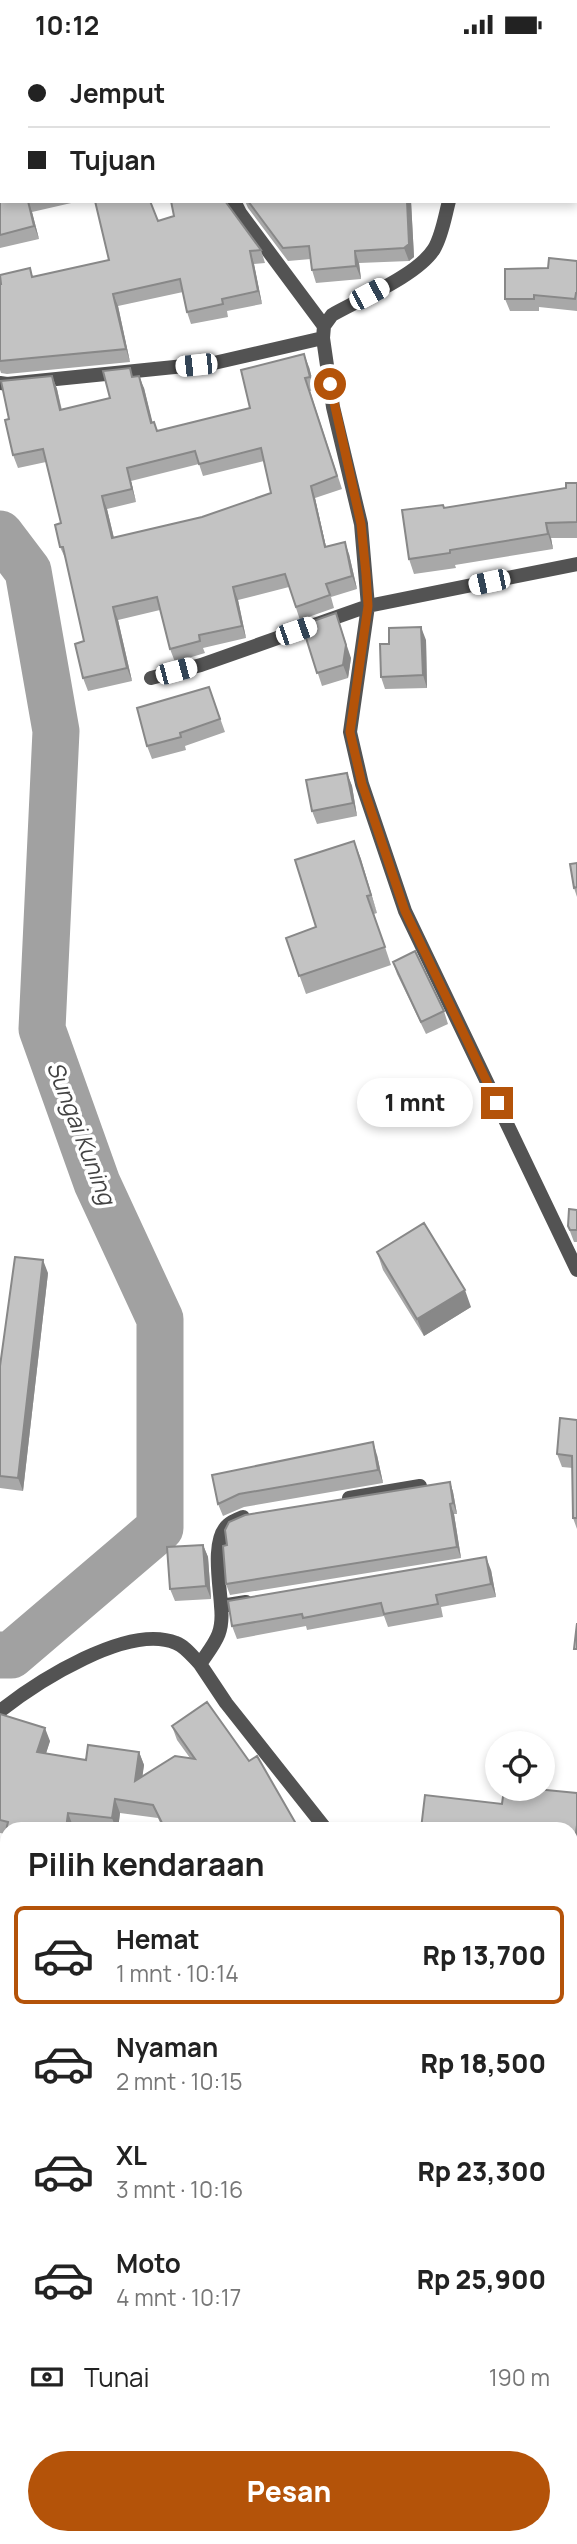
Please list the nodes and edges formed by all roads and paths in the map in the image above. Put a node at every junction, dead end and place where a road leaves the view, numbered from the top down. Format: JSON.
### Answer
{"nodes":[{"id":1,"x":235,"y":203,"type":"edge"},
{"id":2,"x":448,"y":203,"type":"edge"},
{"id":3,"x":323,"y":332,"type":"junction"},
{"id":4,"x":0,"y":383,"type":"edge"},
{"id":5,"x":577,"y":563,"type":"edge"},
{"id":6,"x":368,"y":606,"type":"junction"},
{"id":7,"x":151,"y":678,"type":"dead end"},
{"id":8,"x":577,"y":1270,"type":"edge"},
{"id":9,"x":420,"y":1486,"type":"edge"},
{"id":10,"x":340,"y":1500,"type":"edge"},
{"id":11,"x":259,"y":1514,"type":"edge"},
{"id":12,"x":261,"y":1599,"type":"edge"},
{"id":13,"x":221,"y":1606,"type":"junction"},
{"id":14,"x":200,"y":1664,"type":"junction"},
{"id":15,"x":0,"y":1711,"type":"edge"},
{"id":16,"x":319,"y":1822,"type":"edge"}],
"edges":[{"from":1,"to":3,"type":"street"},
{"from":2,"to":3,"type":"street"},
{"from":3,"to":4,"type":"street"},
{"from":3,"to":6,"type":"street"},
{"from":5,"to":6,"type":"street"},
{"from":6,"to":7,"type":"street"},
{"from":6,"to":8,"type":"street"},
{"from":9,"to":10,"type":"street"},
{"from":11,"to":13,"type":"street"},
{"from":12,"to":13,"type":"street"},
{"from":13,"to":14,"type":"street"},
{"from":14,"to":15,"type":"street"},
{"from":14,"to":16,"type":"street"}]}
